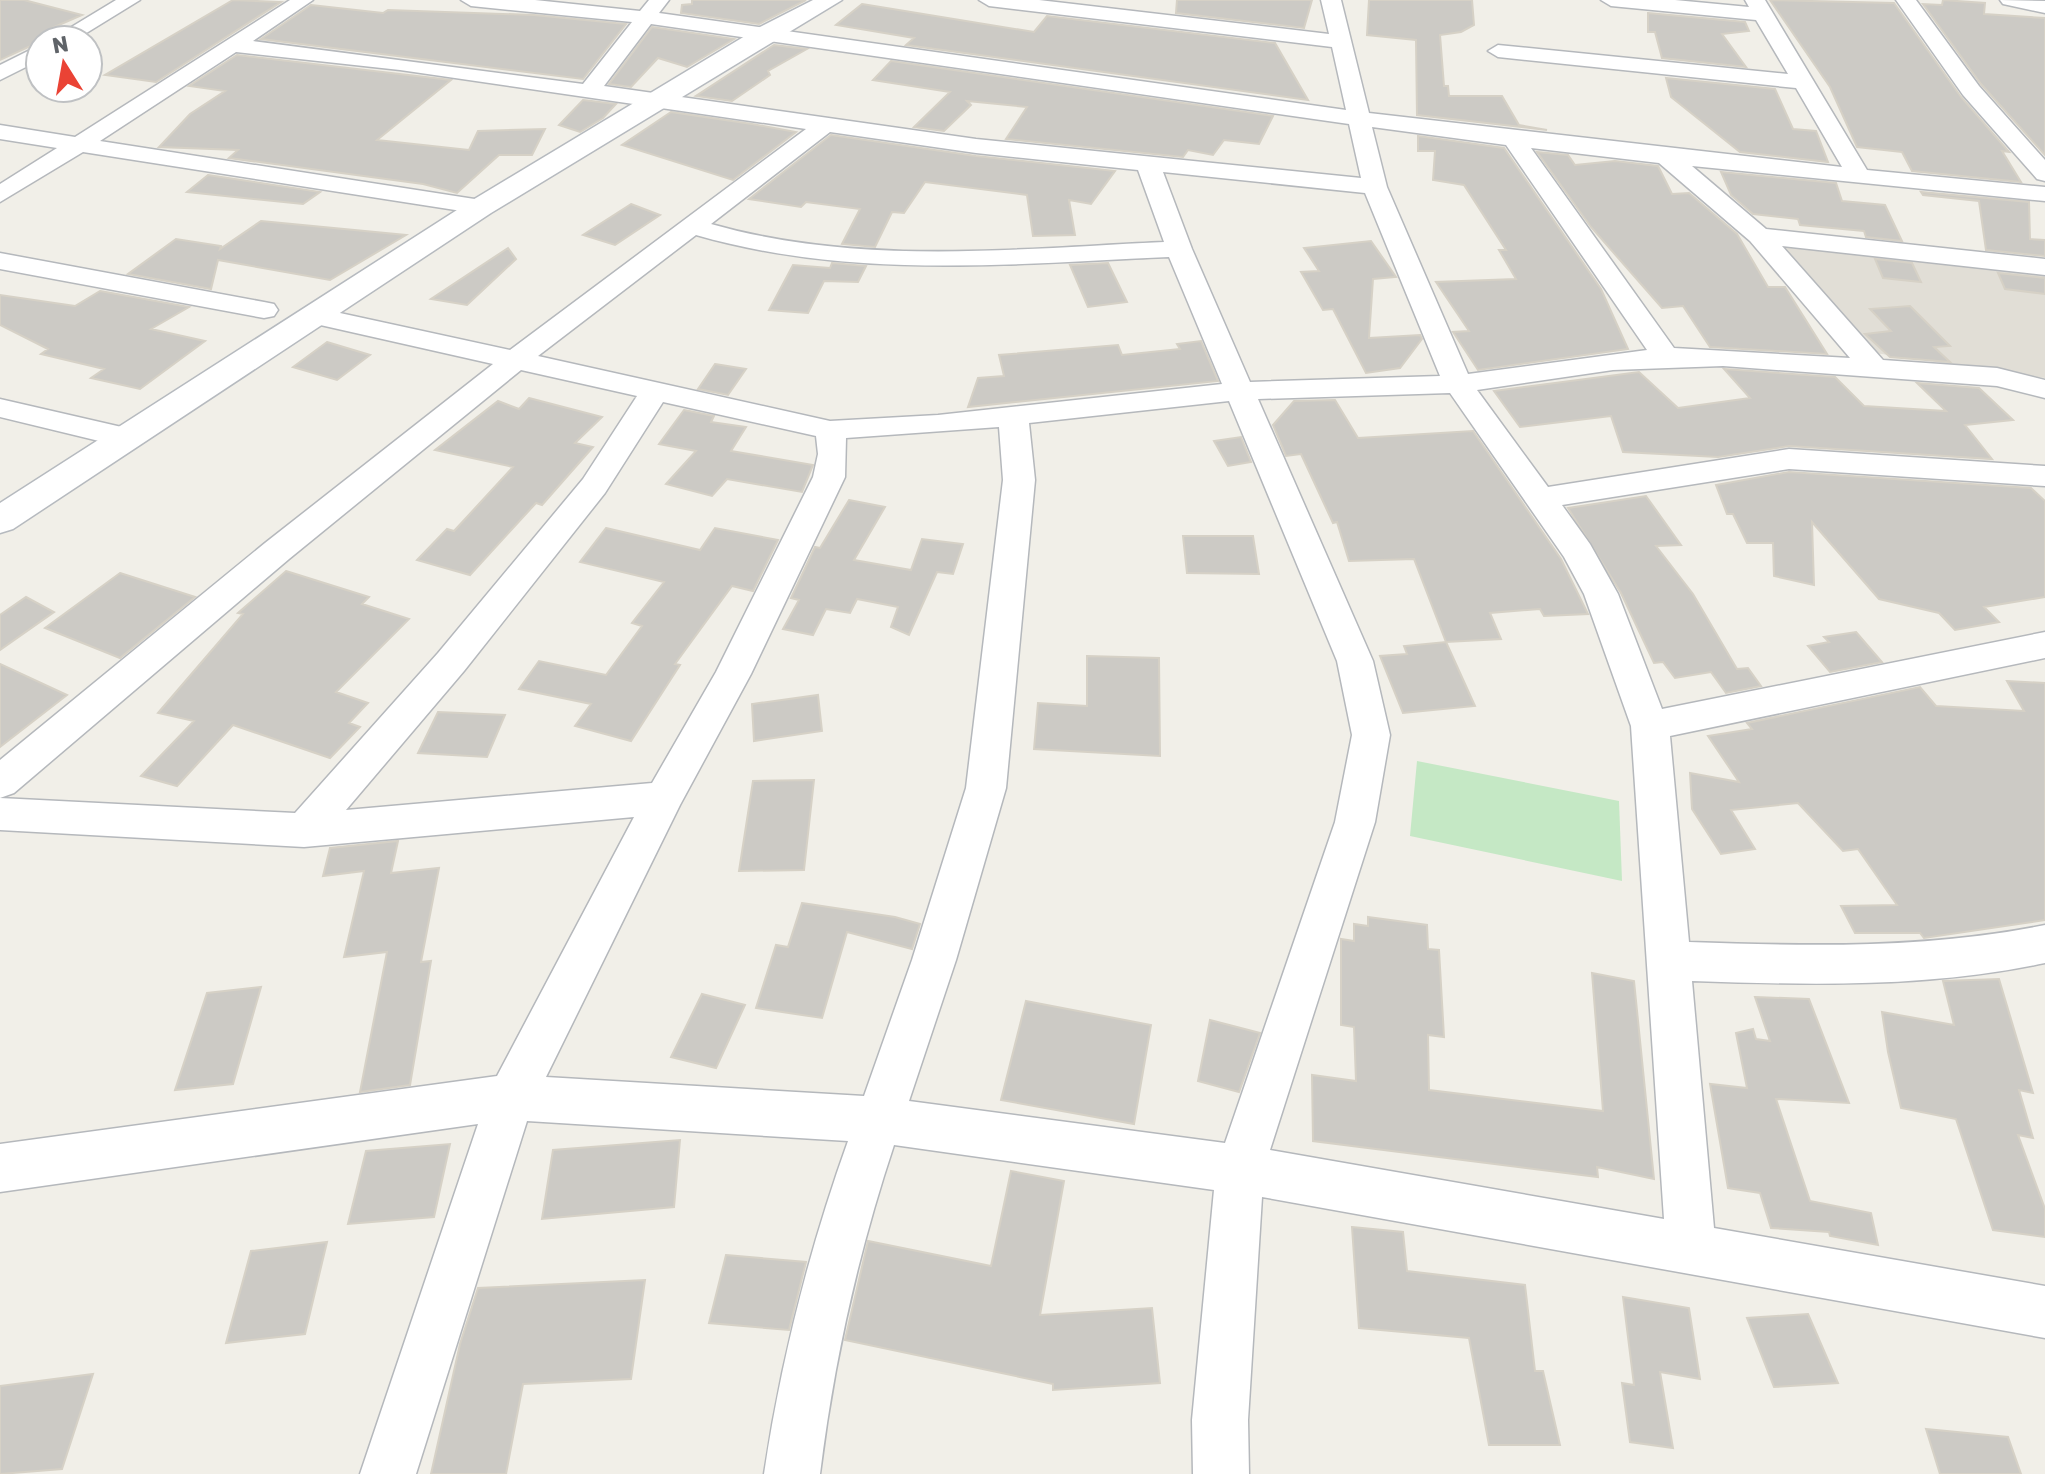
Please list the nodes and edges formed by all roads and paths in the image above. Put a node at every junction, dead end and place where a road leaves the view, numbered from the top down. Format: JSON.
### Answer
{"nodes":[{"id":1,"x":130,"y":0,"type":"edge"},
{"id":2,"x":303,"y":0,"type":"edge"},
{"id":3,"x":471,"y":0,"type":"edge"},
{"id":4,"x":831,"y":0,"type":"edge"},
{"id":5,"x":989,"y":0,"type":"edge"},
{"id":6,"x":1184,"y":0,"type":"edge"},
{"id":7,"x":1331,"y":0,"type":"edge"},
{"id":8,"x":1611,"y":0,"type":"edge"},
{"id":9,"x":1906,"y":0,"type":"edge"},
{"id":10,"x":2010,"y":0,"type":"edge"},
{"id":11,"x":1758,"y":7,"type":"edge"},
{"id":12,"x":2045,"y":7,"type":"edge"},
{"id":13,"x":654,"y":8,"type":"edge"},
{"id":14,"x":1176,"y":23,"type":"junction"},
{"id":15,"x":88,"y":24,"type":"edge"},
{"id":16,"x":768,"y":32,"type":"junction"},
{"id":17,"x":1341,"y":42,"type":"junction"},
{"id":18,"x":230,"y":45,"type":"junction"},
{"id":19,"x":1498,"y":51,"type":"dead end"},
{"id":20,"x":24,"y":60,"type":"edge"},
{"id":21,"x":0,"y":74,"type":"edge"},
{"id":22,"x":1802,"y":82,"type":"junction"},
{"id":23,"x":589,"y":91,"type":"junction"},
{"id":24,"x":652,"y":101,"type":"junction"},
{"id":25,"x":1359,"y":119,"type":"junction"},
{"id":26,"x":825,"y":125,"type":"junction"},
{"id":27,"x":0,"y":132,"type":"edge"},
{"id":28,"x":2004,"y":132,"type":"junction"},
{"id":29,"x":2045,"y":136,"type":"edge"},
{"id":30,"x":1512,"y":137,"type":"junction"},
{"id":31,"x":81,"y":144,"type":"junction"},
{"id":32,"x":1664,"y":155,"type":"junction"},
{"id":33,"x":1149,"y":166,"type":"junction"},
{"id":34,"x":2045,"y":174,"type":"edge"},
{"id":35,"x":1859,"y":177,"type":"junction"},
{"id":36,"x":1375,"y":187,"type":"junction"},
{"id":37,"x":2045,"y":194,"type":"edge"},
{"id":38,"x":0,"y":195,"type":"edge"},
{"id":39,"x":481,"y":207,"type":"junction"},
{"id":40,"x":692,"y":226,"type":"junction"},
{"id":41,"x":1759,"y":236,"type":"junction"},
{"id":42,"x":1179,"y":249,"type":"junction"},
{"id":43,"x":0,"y":261,"type":"edge"},
{"id":44,"x":2045,"y":267,"type":"edge"},
{"id":45,"x":264,"y":310,"type":"dead end"},
{"id":46,"x":317,"y":316,"type":"junction"},
{"id":47,"x":1666,"y":357,"type":"junction"},
{"id":48,"x":513,"y":362,"type":"junction"},
{"id":49,"x":1874,"y":368,"type":"junction"},
{"id":50,"x":1458,"y":384,"type":"junction"},
{"id":51,"x":656,"y":389,"type":"junction"},
{"id":52,"x":2045,"y":389,"type":"edge"},
{"id":53,"x":1242,"y":391,"type":"junction"},
{"id":54,"x":0,"y":408,"type":"edge"},
{"id":55,"x":1013,"y":415,"type":"junction"},
{"id":56,"x":830,"y":430,"type":"junction"},
{"id":57,"x":128,"y":438,"type":"junction"},
{"id":58,"x":2045,"y":476,"type":"edge"},
{"id":59,"x":1542,"y":498,"type":"junction"},
{"id":60,"x":0,"y":520,"type":"edge"},
{"id":61,"x":2045,"y":645,"type":"edge"},
{"id":62,"x":1650,"y":726,"type":"junction"},
{"id":63,"x":0,"y":782,"type":"edge"},
{"id":64,"x":664,"y":798,"type":"junction"},
{"id":65,"x":0,"y":814,"type":"edge"},
{"id":66,"x":304,"y":830,"type":"junction"},
{"id":67,"x":2045,"y":944,"type":"edge"},
{"id":68,"x":1668,"y":961,"type":"junction"},
{"id":69,"x":511,"y":1097,"type":"junction"},
{"id":70,"x":880,"y":1120,"type":"junction"},
{"id":71,"x":0,"y":1168,"type":"edge"},
{"id":72,"x":1240,"y":1169,"type":"junction"},
{"id":73,"x":1691,"y":1249,"type":"junction"},
{"id":74,"x":2045,"y":1312,"type":"edge"},
{"id":75,"x":388,"y":1474,"type":"edge"},
{"id":76,"x":792,"y":1474,"type":"edge"},
{"id":77,"x":1221,"y":1474,"type":"edge"}],
"edges":[{"from":1,"to":15,"type":"street"},
{"from":2,"to":18,"type":"street"},
{"from":3,"to":13,"type":"street"},
{"from":4,"to":16,"type":"street"},
{"from":5,"to":14,"type":"street"},
{"from":6,"to":14,"type":"street"},
{"from":7,"to":17,"type":"street"},
{"from":8,"to":11,"type":"street"},
{"from":9,"to":28,"type":"street"},
{"from":10,"to":12,"type":"street"},
{"from":11,"to":22,"type":"street"},
{"from":13,"to":16,"type":"street"},
{"from":13,"to":23,"type":"street"},
{"from":14,"to":17,"type":"street"},
{"from":16,"to":24,"type":"street"},
{"from":16,"to":25,"type":"street"},
{"from":17,"to":25,"type":"street"},
{"from":18,"to":23,"type":"street"},
{"from":18,"to":31,"type":"street"},
{"from":19,"to":22,"type":"street"},
{"from":20,"to":21,"type":"street"},
{"from":22,"to":35,"type":"street"},
{"from":23,"to":24,"type":"street"},
{"from":24,"to":26,"type":"street"},
{"from":24,"to":39,"type":"street"},
{"from":25,"to":30,"type":"street"},
{"from":25,"to":36,"type":"street"},
{"from":26,"to":33,"type":"street"},
{"from":26,"to":40,"type":"street"},
{"from":27,"to":31,"type":"street"},
{"from":28,"to":29,"type":"street"},
{"from":28,"to":34,"type":"street"},
{"from":30,"to":32,"type":"street"},
{"from":30,"to":47,"type":"street"},
{"from":31,"to":38,"type":"street"},
{"from":31,"to":39,"type":"street"},
{"from":32,"to":35,"type":"street"},
{"from":32,"to":41,"type":"street"},
{"from":33,"to":36,"type":"street"},
{"from":33,"to":42,"type":"street"},
{"from":35,"to":37,"type":"street"},
{"from":36,"to":50,"type":"street"},
{"from":39,"to":46,"type":"street"},
{"from":40,"to":42,"type":"street"},
{"from":40,"to":48,"type":"street"},
{"from":41,"to":44,"type":"street"},
{"from":41,"to":49,"type":"street"},
{"from":42,"to":53,"type":"street"},
{"from":43,"to":45,"type":"street"},
{"from":46,"to":48,"type":"street"},
{"from":46,"to":57,"type":"street"},
{"from":47,"to":49,"type":"street"},
{"from":47,"to":50,"type":"street"},
{"from":48,"to":51,"type":"street"},
{"from":48,"to":63,"type":"street"},
{"from":49,"to":52,"type":"street"},
{"from":50,"to":53,"type":"street"},
{"from":50,"to":59,"type":"street"},
{"from":51,"to":56,"type":"street"},
{"from":51,"to":66,"type":"street"},
{"from":53,"to":55,"type":"street"},
{"from":53,"to":72,"type":"street"},
{"from":54,"to":57,"type":"street"},
{"from":55,"to":56,"type":"street"},
{"from":55,"to":70,"type":"street"},
{"from":56,"to":64,"type":"street"},
{"from":57,"to":60,"type":"street"},
{"from":58,"to":59,"type":"street"},
{"from":59,"to":62,"type":"street"},
{"from":61,"to":62,"type":"street"},
{"from":62,"to":68,"type":"street"},
{"from":64,"to":66,"type":"street"},
{"from":64,"to":69,"type":"street"},
{"from":65,"to":66,"type":"street"},
{"from":67,"to":68,"type":"street"},
{"from":68,"to":73,"type":"street"},
{"from":69,"to":70,"type":"street"},
{"from":69,"to":71,"type":"street"},
{"from":69,"to":75,"type":"street"},
{"from":70,"to":72,"type":"street"},
{"from":70,"to":76,"type":"street"},
{"from":72,"to":73,"type":"street"},
{"from":72,"to":77,"type":"street"},
{"from":73,"to":74,"type":"street"}]}
